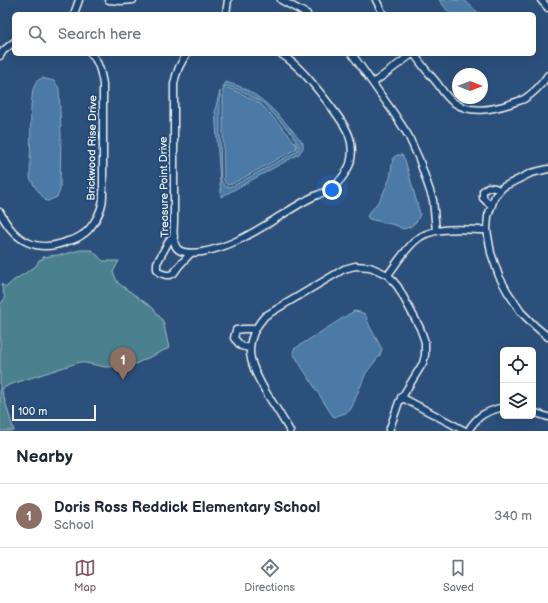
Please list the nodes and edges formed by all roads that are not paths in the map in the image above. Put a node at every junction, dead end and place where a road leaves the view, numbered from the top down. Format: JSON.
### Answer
{"nodes":[{"id":1,"x":79,"y":0,"type":"edge"},
{"id":2,"x":110,"y":0,"type":"edge"},
{"id":3,"x":133,"y":0,"type":"edge"},
{"id":4,"x":228,"y":0,"type":"edge"},
{"id":5,"x":281,"y":0,"type":"edge"},
{"id":6,"x":376,"y":0,"type":"edge"},
{"id":7,"x":541,"y":0,"type":"edge"},
{"id":8,"x":548,"y":8,"type":"edge"},
{"id":9,"x":75,"y":12,"type":"edge"},
{"id":10,"x":226,"y":12,"type":"edge"},
{"id":11,"x":302,"y":12,"type":"edge"},
{"id":12,"x":382,"y":12,"type":"edge"},
{"id":13,"x":12,"y":44,"type":"edge"},
{"id":14,"x":0,"y":56,"type":"edge"},
{"id":15,"x":92,"y":56,"type":"edge"},
{"id":16,"x":185,"y":56,"type":"edge"},
{"id":17,"x":283,"y":56,"type":"edge"},
{"id":18,"x":353,"y":56,"type":"edge"},
{"id":19,"x":410,"y":56,"type":"edge"},
{"id":20,"x":415,"y":56,"type":"edge"},
{"id":21,"x":548,"y":75,"type":"edge"},
{"id":22,"x":373,"y":83,"type":"junction"},
{"id":23,"x":548,"y":169,"type":"edge"},
{"id":24,"x":500,"y":190,"type":"junction"},
{"id":25,"x":492,"y":205,"type":"junction"},
{"id":26,"x":1,"y":216,"type":"edge"},
{"id":27,"x":436,"y":230,"type":"junction"},
{"id":28,"x":487,"y":230,"type":"junction"},
{"id":29,"x":174,"y":236,"type":"junction"},
{"id":30,"x":191,"y":253,"type":"junction"},
{"id":31,"x":388,"y":275,"type":"junction"},
{"id":32,"x":255,"y":329,"type":"junction"},
{"id":33,"x":548,"y":337,"type":"edge"},
{"id":34,"x":249,"y":348,"type":"junction"},
{"id":35,"x":401,"y":398,"type":"junction"},
{"id":36,"x":500,"y":408,"type":"edge"},
{"id":37,"x":536,"y":413,"type":"edge"},
{"id":38,"x":548,"y":417,"type":"edge"},
{"id":39,"x":290,"y":431,"type":"edge"},
{"id":40,"x":389,"y":431,"type":"edge"},
{"id":41,"x":466,"y":431,"type":"edge"}],
"edges":[{"from":1,"to":9,"type":"street"},
{"from":2,"to":3,"type":"street"},
{"from":4,"to":10,"type":"street"},
{"from":5,"to":11,"type":"street"},
{"from":6,"to":12,"type":"street"},
{"from":7,"to":8,"type":"street"},
{"from":13,"to":14,"type":"street"},
{"from":15,"to":26,"type":"street","name":"Brickwood Rise Drive"},
{"from":16,"to":29,"type":"street","name":"Treasure Point Drive"},
{"from":17,"to":30,"type":"street"},
{"from":18,"to":22,"type":"street"},
{"from":19,"to":22,"type":"street"},
{"from":20,"to":21,"type":"street"},
{"from":22,"to":27,"type":"street"},
{"from":23,"to":24,"type":"street"},
{"from":24,"to":25,"type":"street"},
{"from":24,"to":25,"type":"street"},
{"from":25,"to":28,"type":"street"},
{"from":27,"to":28,"type":"street"},
{"from":27,"to":31,"type":"street"},
{"from":28,"to":33,"type":"street"},
{"from":29,"to":30,"type":"street","name":"Treasure Point Drive"},
{"from":29,"to":30,"type":"street"},
{"from":31,"to":32,"type":"street"},
{"from":31,"to":35,"type":"street"},
{"from":32,"to":34,"type":"street"},
{"from":32,"to":34,"type":"street"},
{"from":34,"to":39,"type":"street"},
{"from":35,"to":40,"type":"street"},
{"from":35,"to":41,"type":"street"},
{"from":36,"to":41,"type":"street"},
{"from":37,"to":38,"type":"street"}]}
